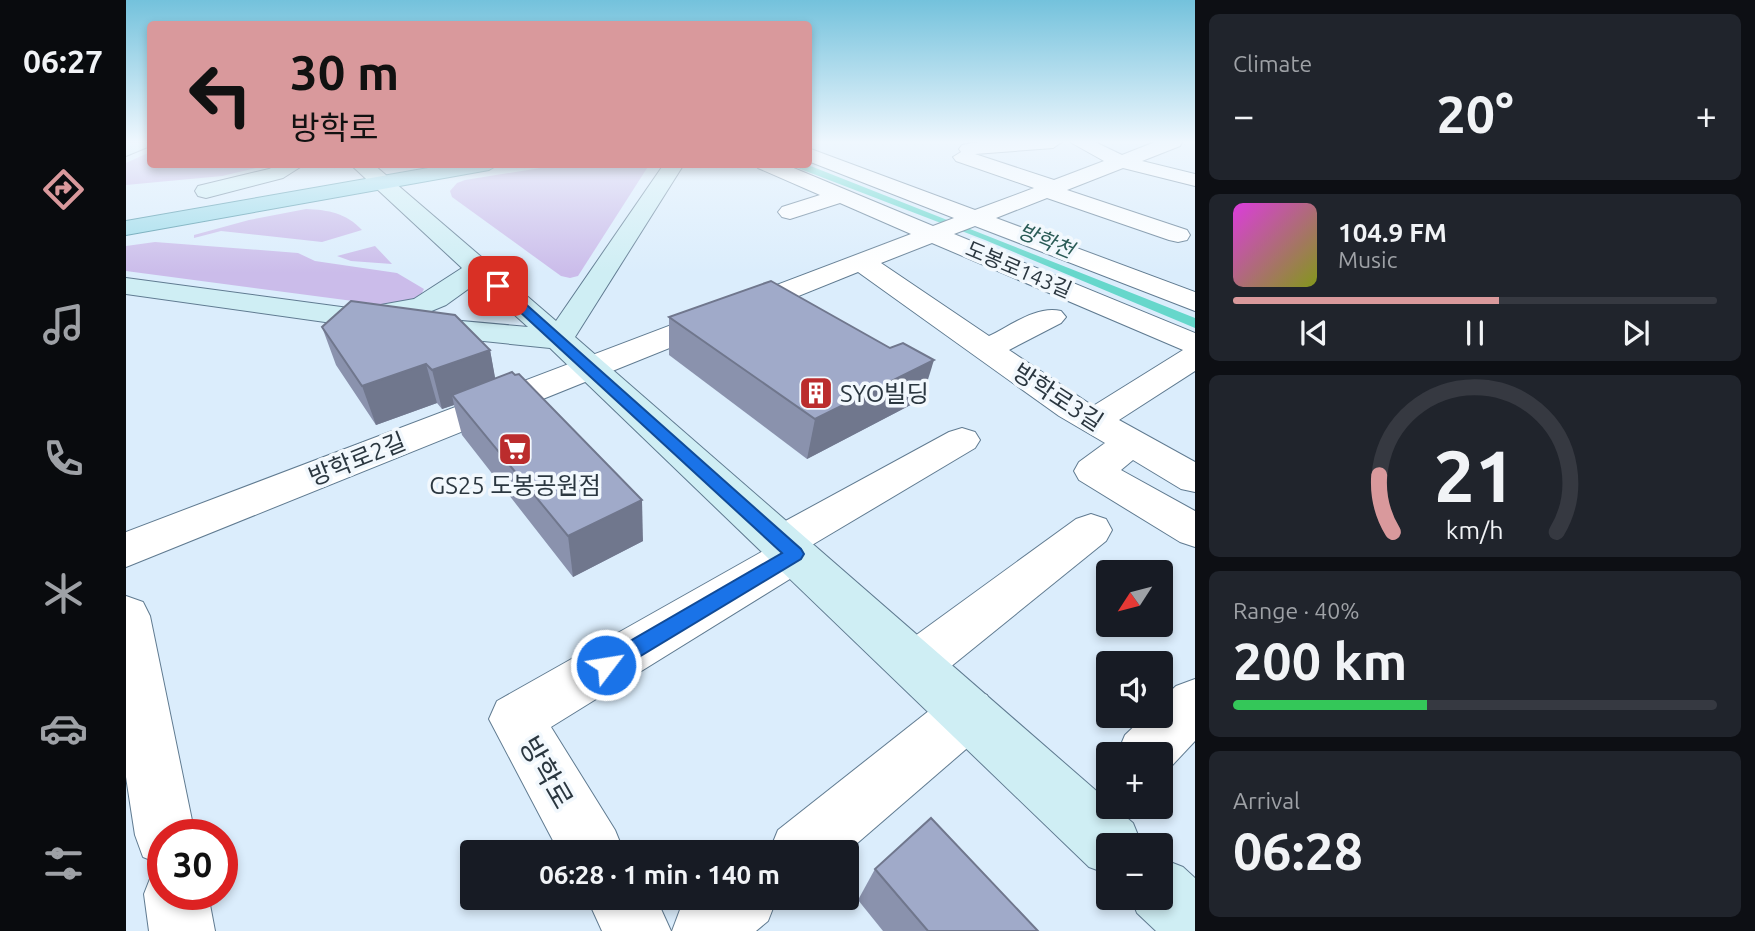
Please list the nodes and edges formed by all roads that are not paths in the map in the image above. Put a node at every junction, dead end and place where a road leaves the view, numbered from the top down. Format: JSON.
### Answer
{"nodes":[{"id":1,"x":229,"y":185,"type":"edge"},
{"id":2,"x":250,"y":185,"type":"edge"},
{"id":3,"x":306,"y":185,"type":"edge"},
{"id":4,"x":388,"y":185,"type":"edge"},
{"id":5,"x":663,"y":185,"type":"edge"},
{"id":6,"x":819,"y":185,"type":"edge"},
{"id":7,"x":893,"y":185,"type":"edge"},
{"id":8,"x":1044,"y":185,"type":"edge"},
{"id":9,"x":1061,"y":185,"type":"edge"},
{"id":10,"x":1052,"y":189,"type":"junction"},
{"id":11,"x":206,"y":191,"type":"junction"},
{"id":12,"x":179,"y":195,"type":"dead end"},
{"id":13,"x":843,"y":195,"type":"junction"},
{"id":14,"x":790,"y":212,"type":"dead end"},
{"id":15,"x":981,"y":218,"type":"junction"},
{"id":16,"x":126,"y":228,"type":"edge"},
{"id":17,"x":937,"y":234,"type":"junction"},
{"id":18,"x":1178,"y":236,"type":"dead end"},
{"id":19,"x":863,"y":263,"type":"junction"},
{"id":20,"x":478,"y":268,"type":"junction"},
{"id":21,"x":126,"y":278,"type":"edge"},
{"id":22,"x":126,"y":286,"type":"edge"},
{"id":23,"x":1195,"y":302,"type":"edge"},
{"id":24,"x":1051,"y":317,"type":"dead end"},
{"id":25,"x":1195,"y":344,"type":"edge"},
{"id":26,"x":986,"y":350,"type":"junction"},
{"id":27,"x":574,"y":353,"type":"junction"},
{"id":28,"x":1195,"y":357,"type":"edge"},
{"id":29,"x":1093,"y":421,"type":"junction"},
{"id":30,"x":962,"y":440,"type":"dead end"},
{"id":31,"x":1131,"y":443,"type":"junction"},
{"id":32,"x":1195,"y":479,"type":"edge"},
{"id":33,"x":1091,"y":530,"type":"dead end"},
{"id":34,"x":1195,"y":531,"type":"edge"},
{"id":35,"x":789,"y":548,"type":"junction"},
{"id":36,"x":126,"y":550,"type":"edge"},
{"id":37,"x":126,"y":616,"type":"edge"},
{"id":38,"x":915,"y":665,"type":"junction"},
{"id":39,"x":1195,"y":703,"type":"edge"},
{"id":40,"x":968,"y":713,"type":"junction"},
{"id":41,"x":1157,"y":742,"type":"edge"},
{"id":42,"x":1096,"y":815,"type":"edge"},
{"id":43,"x":162,"y":819,"type":"edge"},
{"id":44,"x":586,"y":840,"type":"edge"},
{"id":45,"x":815,"y":840,"type":"edge"},
{"id":46,"x":1173,"y":902,"type":"edge"},
{"id":47,"x":179,"y":910,"type":"edge"},
{"id":48,"x":626,"y":910,"type":"edge"},
{"id":49,"x":730,"y":910,"type":"edge"},
{"id":50,"x":1195,"y":922,"type":"edge"},
{"id":51,"x":182,"y":931,"type":"edge"},
{"id":52,"x":638,"y":931,"type":"edge"},
{"id":53,"x":705,"y":931,"type":"edge"}],
"edges":[{"from":1,"to":11,"type":"main road"},
{"from":2,"to":11,"type":"main road"},
{"from":3,"to":16,"type":"main road"},
{"from":4,"to":20,"type":"main road"},
{"from":5,"to":27,"type":"main road"},
{"from":6,"to":13,"type":"street","name":"도봉로143길"},
{"from":7,"to":15,"type":"street"},
{"from":8,"to":10,"type":"street"},
{"from":9,"to":10,"type":"street"},
{"from":10,"to":15,"type":"street"},
{"from":10,"to":18,"type":"street"},
{"from":11,"to":12,"type":"main road"},
{"from":13,"to":14,"type":"street"},
{"from":13,"to":17,"type":"street","name":"도봉로143길"},
{"from":15,"to":17,"type":"street"},
{"from":15,"to":23,"type":"street"},
{"from":17,"to":19,"type":"street"},
{"from":17,"to":25,"type":"street","name":"도봉로143길"},
{"from":19,"to":26,"type":"street","name":"방학로3길"},
{"from":19,"to":27,"type":"street"},
{"from":20,"to":21,"type":"main road"},
{"from":20,"to":27,"type":"main road"},
{"from":22,"to":27,"type":"main road"},
{"from":24,"to":26,"type":"street","name":"방학로3길"},
{"from":26,"to":29,"type":"street","name":"방학로3길"},
{"from":27,"to":35,"type":"main road"},
{"from":27,"to":36,"type":"street","name":"방학로2길"},
{"from":28,"to":29,"type":"street"},
{"from":29,"to":31,"type":"street","name":"방학로3길"},
{"from":30,"to":35,"type":"street","name":"방학로"},
{"from":31,"to":32,"type":"street","name":"방학로3길"},
{"from":31,"to":34,"type":"street","name":"방학로3길"},
{"from":33,"to":38,"type":"street"},
{"from":35,"to":38,"type":"main road"},
{"from":35,"to":44,"type":"street","name":"방학로"},
{"from":37,"to":43,"type":"street"},
{"from":38,"to":40,"type":"main road"},
{"from":39,"to":41,"type":"street"},
{"from":40,"to":42,"type":"main road"},
{"from":40,"to":45,"type":"street"},
{"from":46,"to":50,"type":"main road"},
{"from":47,"to":51,"type":"street"},
{"from":48,"to":52,"type":"street"},
{"from":49,"to":53,"type":"street"}]}
